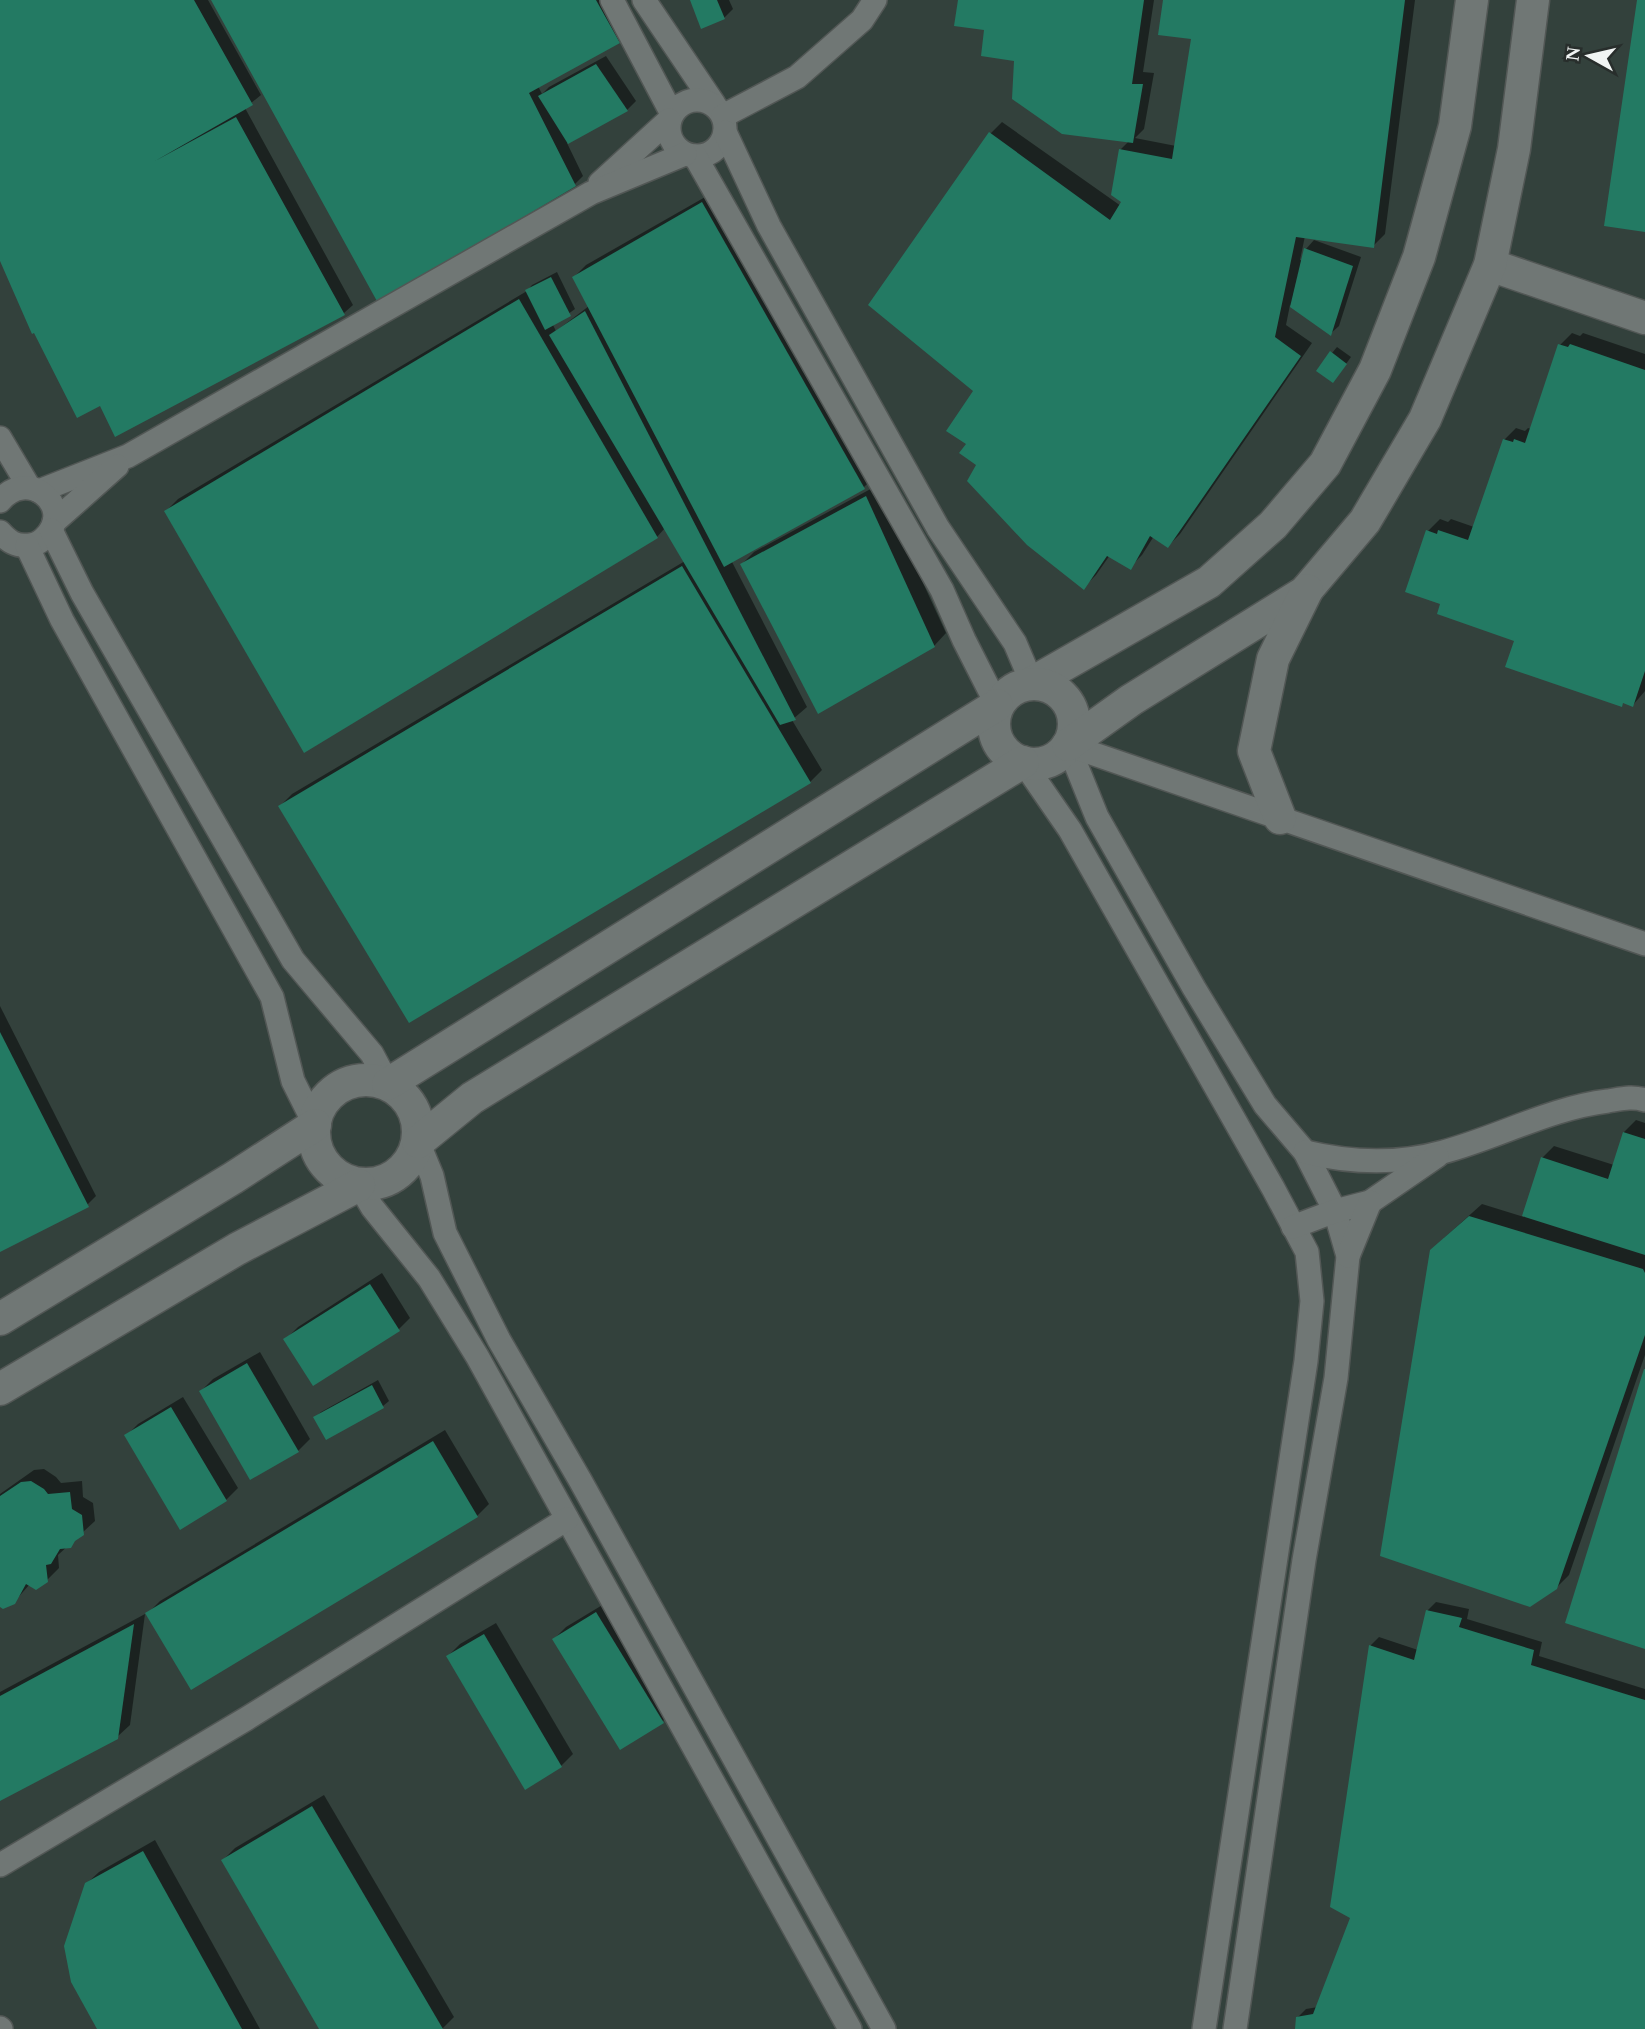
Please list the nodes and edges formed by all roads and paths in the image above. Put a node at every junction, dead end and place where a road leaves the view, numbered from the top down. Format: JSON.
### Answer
{"nodes":[{"id":1,"x":612,"y":0,"type":"edge"},
{"id":2,"x":644,"y":0,"type":"edge"},
{"id":3,"x":875,"y":0,"type":"edge"},
{"id":4,"x":1472,"y":0,"type":"edge"},
{"id":5,"x":1533,"y":0,"type":"edge"},
{"id":6,"x":670,"y":117,"type":"junction"},
{"id":7,"x":721,"y":117,"type":"junction"},
{"id":8,"x":690,"y":155,"type":"junction"},
{"id":9,"x":590,"y":192,"type":"junction"},
{"id":10,"x":1490,"y":265,"type":"junction"},
{"id":11,"x":1645,"y":318,"type":"edge"},
{"id":12,"x":0,"y":438,"type":"edge"},
{"id":13,"x":128,"y":456,"type":"junction"},
{"id":14,"x":34,"y":489,"type":"junction"},
{"id":15,"x":0,"y":501,"type":"edge"},
{"id":16,"x":52,"y":526,"type":"junction"},
{"id":17,"x":0,"y":532,"type":"edge"},
{"id":18,"x":16,"y":547,"type":"edge"},
{"id":19,"x":1308,"y":587,"type":"junction"},
{"id":20,"x":1032,"y":683,"type":"junction"},
{"id":21,"x":997,"y":705,"type":"junction"},
{"id":22,"x":1068,"y":746,"type":"junction"},
{"id":23,"x":1023,"y":762,"type":"junction"},
{"id":24,"x":1280,"y":818,"type":"junction"},
{"id":25,"x":1645,"y":944,"type":"edge"},
{"id":26,"x":388,"y":1084,"type":"junction"},
{"id":27,"x":1645,"y":1100,"type":"edge"},
{"id":28,"x":315,"y":1125,"type":"junction"},
{"id":29,"x":418,"y":1142,"type":"junction"},
{"id":30,"x":1305,"y":1152,"type":"junction"},
{"id":31,"x":1442,"y":1152,"type":"junction"},
{"id":32,"x":359,"y":1185,"type":"junction"},
{"id":33,"x":1370,"y":1202,"type":"junction"},
{"id":34,"x":1335,"y":1211,"type":"junction"},
{"id":35,"x":1293,"y":1227,"type":"junction"},
{"id":36,"x":1348,"y":1256,"type":"junction"},
{"id":37,"x":0,"y":1319,"type":"edge"},
{"id":38,"x":0,"y":1389,"type":"edge"},
{"id":39,"x":567,"y":1519,"type":"junction"},
{"id":40,"x":0,"y":1866,"type":"edge"},
{"id":41,"x":850,"y":2029,"type":"edge"},
{"id":42,"x":884,"y":2029,"type":"edge"},
{"id":43,"x":1204,"y":2029,"type":"edge"},
{"id":44,"x":1235,"y":2029,"type":"edge"}],
"edges":[{"from":1,"to":6,"type":"street"},
{"from":2,"to":7,"type":"street"},
{"from":3,"to":7,"type":"street"},
{"from":4,"to":20,"type":"street"},
{"from":5,"to":10,"type":"street"},
{"from":6,"to":7,"type":"street"},
{"from":6,"to":8,"type":"street"},
{"from":6,"to":9,"type":"street"},
{"from":7,"to":8,"type":"street"},
{"from":7,"to":20,"type":"street"},
{"from":8,"to":9,"type":"street"},
{"from":8,"to":21,"type":"street"},
{"from":9,"to":13,"type":"street"},
{"from":10,"to":11,"type":"street"},
{"from":10,"to":19,"type":"street"},
{"from":12,"to":14,"type":"street"},
{"from":13,"to":14,"type":"street"},
{"from":13,"to":16,"type":"street"},
{"from":14,"to":15,"type":"street"},
{"from":14,"to":16,"type":"street"},
{"from":16,"to":18,"type":"street"},
{"from":16,"to":26,"type":"street"},
{"from":17,"to":18,"type":"street"},
{"from":18,"to":28,"type":"street"},
{"from":19,"to":22,"type":"street"},
{"from":19,"to":24,"type":"street"},
{"from":20,"to":21,"type":"street"},
{"from":20,"to":22,"type":"street"},
{"from":21,"to":23,"type":"street"},
{"from":21,"to":26,"type":"street"},
{"from":22,"to":23,"type":"street"},
{"from":22,"to":24,"type":"street"},
{"from":22,"to":30,"type":"street"},
{"from":23,"to":29,"type":"street"},
{"from":23,"to":35,"type":"street"},
{"from":24,"to":25,"type":"street"},
{"from":26,"to":28,"type":"street"},
{"from":26,"to":29,"type":"street"},
{"from":27,"to":31,"type":"street"},
{"from":28,"to":32,"type":"street"},
{"from":28,"to":37,"type":"street"},
{"from":29,"to":32,"type":"street"},
{"from":29,"to":42,"type":"street"},
{"from":30,"to":31,"type":"street"},
{"from":30,"to":34,"type":"street"},
{"from":31,"to":33,"type":"street"},
{"from":32,"to":38,"type":"street"},
{"from":32,"to":39,"type":"street"},
{"from":33,"to":34,"type":"street"},
{"from":33,"to":36,"type":"street"},
{"from":34,"to":35,"type":"street"},
{"from":34,"to":36,"type":"street"},
{"from":35,"to":43,"type":"street"},
{"from":36,"to":44,"type":"street"},
{"from":39,"to":40,"type":"street"},
{"from":39,"to":41,"type":"street"}]}
